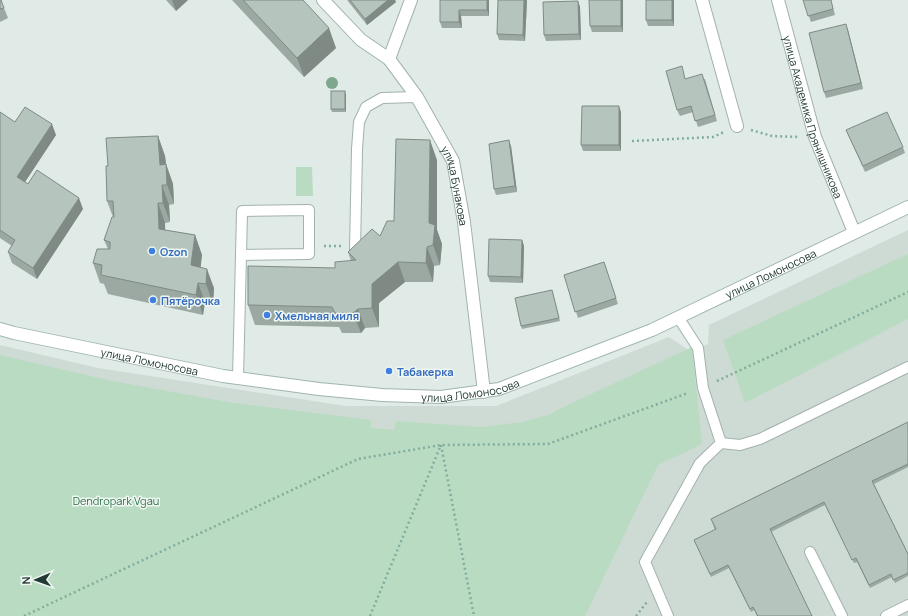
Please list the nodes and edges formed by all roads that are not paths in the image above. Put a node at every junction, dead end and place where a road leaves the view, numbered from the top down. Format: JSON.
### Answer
{"nodes":[{"id":1,"x":323,"y":0,"type":"edge"},
{"id":2,"x":411,"y":0,"type":"edge"},
{"id":3,"x":702,"y":0,"type":"edge"},
{"id":4,"x":778,"y":0,"type":"edge"},
{"id":5,"x":389,"y":59,"type":"junction"},
{"id":6,"x":417,"y":97,"type":"junction"},
{"id":7,"x":737,"y":126,"type":"road end"},
{"id":8,"x":908,"y":207,"type":"edge"},
{"id":9,"x":854,"y":232,"type":"junction"},
{"id":10,"x":355,"y":248,"type":"edge"},
{"id":11,"x":242,"y":255,"type":"junction"},
{"id":12,"x":678,"y":317,"type":"junction"},
{"id":13,"x":0,"y":330,"type":"edge"},
{"id":14,"x":908,"y":367,"type":"edge"},
{"id":15,"x":238,"y":378,"type":"junction"},
{"id":16,"x":484,"y":392,"type":"junction"},
{"id":17,"x":721,"y":443,"type":"junction"},
{"id":18,"x":810,"y":552,"type":"dead end"},
{"id":19,"x":908,"y":605,"type":"edge"},
{"id":20,"x":668,"y":616,"type":"edge"},
{"id":21,"x":842,"y":616,"type":"edge"},
{"id":22,"x":886,"y":616,"type":"edge"}],
"edges":[{"from":1,"to":5,"type":"main road","name":"улица Бунакова"},
{"from":2,"to":5,"type":"main road"},
{"from":3,"to":7,"type":"main road"},
{"from":4,"to":9,"type":"main road","name":"улица Академика Прянишникова"},
{"from":5,"to":6,"type":"main road","name":"улица Бунакова"},
{"from":6,"to":10,"type":"lane"},
{"from":6,"to":16,"type":"main road","name":"улица Бунакова"},
{"from":8,"to":9,"type":"main road","name":"улица Ломоносова"},
{"from":9,"to":12,"type":"main road","name":"улица Ломоносова"},
{"from":11,"to":11,"type":"lane"},
{"from":11,"to":15,"type":"lane"},
{"from":12,"to":16,"type":"main road","name":"улица Ломоносова"},
{"from":12,"to":17,"type":"lane"},
{"from":13,"to":15,"type":"main road","name":"улица Ломоносова"},
{"from":14,"to":17,"type":"lane"},
{"from":15,"to":16,"type":"main road","name":"улица Ломоносова"},
{"from":17,"to":20,"type":"lane"},
{"from":18,"to":21,"type":"lane"},
{"from":19,"to":22,"type":"lane"}]}
